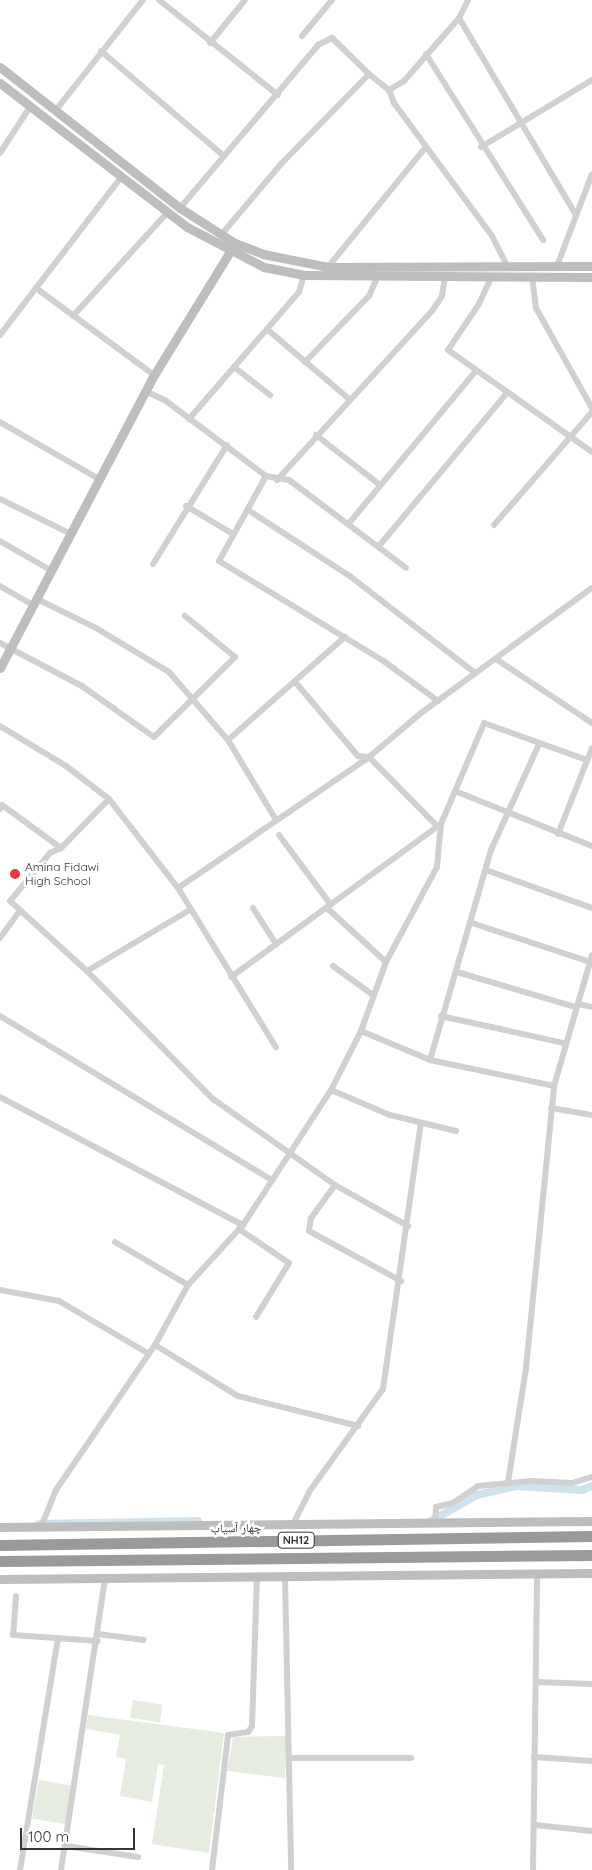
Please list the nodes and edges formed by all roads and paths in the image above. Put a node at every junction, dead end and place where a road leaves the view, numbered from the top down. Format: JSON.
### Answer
{"nodes":[{"id":1,"x":143,"y":0,"type":"edge"},
{"id":2,"x":159,"y":0,"type":"edge"},
{"id":3,"x":245,"y":0,"type":"edge"},
{"id":4,"x":332,"y":0,"type":"edge"},
{"id":5,"x":468,"y":0,"type":"edge"},
{"id":6,"x":459,"y":18,"type":"junction"},
{"id":7,"x":302,"y":36,"type":"dead end"},
{"id":8,"x":210,"y":43,"type":"junction"},
{"id":9,"x":101,"y":51,"type":"junction"},
{"id":10,"x":426,"y":54,"type":"junction"},
{"id":11,"x":0,"y":67,"type":"edge"},
{"id":12,"x":369,"y":74,"type":"junction"},
{"id":13,"x":592,"y":80,"type":"edge"},
{"id":14,"x":0,"y":83,"type":"edge"},
{"id":15,"x":389,"y":90,"type":"junction"},
{"id":16,"x":278,"y":95,"type":"junction"},
{"id":17,"x":30,"y":107,"type":"junction"},
{"id":18,"x":56,"y":110,"type":"junction"},
{"id":19,"x":522,"y":126,"type":"junction"},
{"id":20,"x":426,"y":147,"type":"junction"},
{"id":21,"x":481,"y":148,"type":"junction"},
{"id":22,"x":0,"y":153,"type":"edge"},
{"id":23,"x":224,"y":156,"type":"junction"},
{"id":24,"x":592,"y":174,"type":"edge"},
{"id":25,"x":122,"y":176,"type":"junction"},
{"id":26,"x":180,"y":208,"type":"junction"},
{"id":27,"x":168,"y":212,"type":"junction"},
{"id":28,"x":576,"y":215,"type":"junction"},
{"id":29,"x":221,"y":235,"type":"junction"},
{"id":30,"x":543,"y":240,"type":"dead end"},
{"id":31,"x":235,"y":243,"type":"junction"},
{"id":32,"x":230,"y":253,"type":"junction"},
{"id":33,"x":506,"y":264,"type":"junction"},
{"id":34,"x":557,"y":266,"type":"junction"},
{"id":35,"x":592,"y":266,"type":"edge"},
{"id":36,"x":328,"y":267,"type":"junction"},
{"id":37,"x":304,"y":274,"type":"junction"},
{"id":38,"x":378,"y":276,"type":"junction"},
{"id":39,"x":445,"y":276,"type":"junction"},
{"id":40,"x":492,"y":276,"type":"junction"},
{"id":41,"x":532,"y":276,"type":"junction"},
{"id":42,"x":592,"y":277,"type":"edge"},
{"id":43,"x":36,"y":288,"type":"junction"},
{"id":44,"x":73,"y":316,"type":"junction"},
{"id":45,"x":268,"y":330,"type":"junction"},
{"id":46,"x":0,"y":336,"type":"edge"},
{"id":47,"x":305,"y":362,"type":"junction"},
{"id":48,"x":234,"y":367,"type":"junction"},
{"id":49,"x":476,"y":371,"type":"junction"},
{"id":50,"x":154,"y":375,"type":"junction"},
{"id":51,"x":145,"y":391,"type":"junction"},
{"id":52,"x":506,"y":393,"type":"junction"},
{"id":53,"x":270,"y":396,"type":"dead end"},
{"id":54,"x":348,"y":398,"type":"junction"},
{"id":55,"x":592,"y":408,"type":"edge"},
{"id":56,"x":592,"y":412,"type":"edge"},
{"id":57,"x":189,"y":419,"type":"junction"},
{"id":58,"x":0,"y":422,"type":"edge"},
{"id":59,"x":316,"y":435,"type":"junction"},
{"id":60,"x":570,"y":436,"type":"junction"},
{"id":61,"x":227,"y":445,"type":"junction"},
{"id":62,"x":592,"y":452,"type":"edge"},
{"id":63,"x":266,"y":476,"type":"junction"},
{"id":64,"x":101,"y":480,"type":"junction"},
{"id":65,"x":277,"y":480,"type":"junction"},
{"id":66,"x":380,"y":485,"type":"junction"},
{"id":67,"x":0,"y":499,"type":"edge"},
{"id":68,"x":186,"y":506,"type":"junction"},
{"id":69,"x":248,"y":510,"type":"junction"},
{"id":70,"x":350,"y":522,"type":"junction"},
{"id":71,"x":494,"y":525,"type":"dead end"},
{"id":72,"x":72,"y":534,"type":"junction"},
{"id":73,"x":233,"y":534,"type":"junction"},
{"id":74,"x":0,"y":541,"type":"edge"},
{"id":75,"x":379,"y":546,"type":"junction"},
{"id":76,"x":153,"y":564,"type":"dead end"},
{"id":77,"x":406,"y":568,"type":"dead end"},
{"id":78,"x":52,"y":571,"type":"junction"},
{"id":79,"x":0,"y":586,"type":"edge"},
{"id":80,"x":592,"y":588,"type":"edge"},
{"id":81,"x":35,"y":602,"type":"junction"},
{"id":82,"x":185,"y":616,"type":"dead end"},
{"id":83,"x":345,"y":637,"type":"junction"},
{"id":84,"x":0,"y":643,"type":"edge"},
{"id":85,"x":9,"y":650,"type":"junction"},
{"id":86,"x":496,"y":659,"type":"junction"},
{"id":87,"x":0,"y":668,"type":"edge"},
{"id":88,"x":475,"y":673,"type":"junction"},
{"id":89,"x":296,"y":683,"type":"junction"},
{"id":90,"x":193,"y":698,"type":"junction"},
{"id":91,"x":438,"y":701,"type":"junction"},
{"id":92,"x":591,"y":721,"type":"edge"},
{"id":93,"x":0,"y":726,"type":"edge"},
{"id":94,"x":228,"y":740,"type":"junction"},
{"id":95,"x":539,"y":744,"type":"junction"},
{"id":96,"x":592,"y":748,"type":"edge"},
{"id":97,"x":369,"y":757,"type":"junction"},
{"id":98,"x":587,"y":760,"type":"junction"},
{"id":99,"x":455,"y":791,"type":"junction"},
{"id":100,"x":109,"y":799,"type":"junction"},
{"id":101,"x":0,"y":809,"type":"edge"},
{"id":102,"x":505,"y":814,"type":"junction"},
{"id":103,"x":276,"y":820,"type":"junction"},
{"id":104,"x":438,"y":825,"type":"junction"},
{"id":105,"x":558,"y":834,"type":"junction"},
{"id":106,"x":279,"y":835,"type":"dead end"},
{"id":107,"x":592,"y":846,"type":"edge"},
{"id":108,"x":61,"y":848,"type":"junction"},
{"id":109,"x":486,"y":870,"type":"junction"},
{"id":110,"x":178,"y":888,"type":"junction"},
{"id":111,"x":329,"y":907,"type":"junction"},
{"id":112,"x":253,"y":908,"type":"dead end"},
{"id":113,"x":592,"y":908,"type":"edge"},
{"id":114,"x":20,"y":910,"type":"junction"},
{"id":115,"x":188,"y":911,"type":"junction"},
{"id":116,"x":472,"y":924,"type":"junction"},
{"id":117,"x":0,"y":938,"type":"edge"},
{"id":118,"x":276,"y":944,"type":"junction"},
{"id":119,"x":592,"y":955,"type":"edge"},
{"id":120,"x":386,"y":962,"type":"junction"},
{"id":121,"x":590,"y":962,"type":"junction"},
{"id":122,"x":333,"y":966,"type":"dead end"},
{"id":123,"x":87,"y":971,"type":"junction"},
{"id":124,"x":457,"y":972,"type":"junction"},
{"id":125,"x":231,"y":976,"type":"junction"},
{"id":126,"x":373,"y":995,"type":"junction"},
{"id":127,"x":577,"y":1006,"type":"junction"},
{"id":128,"x":592,"y":1007,"type":"edge"},
{"id":129,"x":0,"y":1016,"type":"edge"},
{"id":130,"x":441,"y":1016,"type":"junction"},
{"id":131,"x":361,"y":1031,"type":"junction"},
{"id":132,"x":564,"y":1043,"type":"junction"},
{"id":133,"x":276,"y":1047,"type":"dead end"},
{"id":134,"x":430,"y":1060,"type":"junction"},
{"id":135,"x":554,"y":1086,"type":"junction"},
{"id":136,"x":331,"y":1090,"type":"junction"},
{"id":137,"x":0,"y":1097,"type":"edge"},
{"id":138,"x":551,"y":1108,"type":"junction"},
{"id":139,"x":592,"y":1116,"type":"edge"},
{"id":140,"x":421,"y":1123,"type":"junction"},
{"id":141,"x":456,"y":1131,"type":"dead end"},
{"id":142,"x":292,"y":1156,"type":"junction"},
{"id":143,"x":272,"y":1180,"type":"junction"},
{"id":144,"x":335,"y":1185,"type":"junction"},
{"id":145,"x":408,"y":1226,"type":"junction"},
{"id":146,"x":241,"y":1227,"type":"junction"},
{"id":147,"x":115,"y":1242,"type":"dead end"},
{"id":148,"x":401,"y":1281,"type":"junction"},
{"id":149,"x":188,"y":1285,"type":"junction"},
{"id":150,"x":0,"y":1290,"type":"edge"},
{"id":151,"x":256,"y":1318,"type":"dead end"},
{"id":152,"x":155,"y":1345,"type":"junction"},
{"id":153,"x":149,"y":1354,"type":"junction"},
{"id":154,"x":358,"y":1426,"type":"junction"},
{"id":155,"x":592,"y":1477,"type":"edge"},
{"id":156,"x":508,"y":1482,"type":"junction"},
{"id":157,"x":592,"y":1521,"type":"edge"},
{"id":158,"x":293,"y":1522,"type":"junction"},
{"id":159,"x":435,"y":1523,"type":"junction"},
{"id":160,"x":0,"y":1527,"type":"edge"},
{"id":161,"x":41,"y":1527,"type":"junction"},
{"id":162,"x":592,"y":1536,"type":"edge"},
{"id":163,"x":537,"y":1537,"type":"junction"},
{"id":164,"x":0,"y":1545,"type":"edge"},
{"id":165,"x":592,"y":1555,"type":"edge"},
{"id":166,"x":536,"y":1556,"type":"junction"},
{"id":167,"x":0,"y":1561,"type":"edge"},
{"id":168,"x":592,"y":1573,"type":"edge"},
{"id":169,"x":537,"y":1574,"type":"junction"},
{"id":170,"x":257,"y":1576,"type":"junction"},
{"id":171,"x":285,"y":1576,"type":"junction"},
{"id":172,"x":105,"y":1578,"type":"junction"},
{"id":173,"x":0,"y":1579,"type":"edge"},
{"id":174,"x":16,"y":1596,"type":"dead end"},
{"id":175,"x":98,"y":1637,"type":"junction"},
{"id":176,"x":58,"y":1639,"type":"junction"},
{"id":177,"x":144,"y":1640,"type":"dead end"},
{"id":178,"x":536,"y":1682,"type":"junction"},
{"id":179,"x":592,"y":1684,"type":"edge"},
{"id":180,"x":534,"y":1757,"type":"junction"},
{"id":181,"x":291,"y":1758,"type":"junction"},
{"id":182,"x":411,"y":1758,"type":"dead end"},
{"id":183,"x":592,"y":1761,"type":"edge"},
{"id":184,"x":535,"y":1825,"type":"junction"},
{"id":185,"x":592,"y":1831,"type":"edge"},
{"id":186,"x":66,"y":1846,"type":"junction"},
{"id":187,"x":138,"y":1857,"type":"dead end"},
{"id":188,"x":20,"y":1870,"type":"edge"},
{"id":189,"x":61,"y":1870,"type":"edge"},
{"id":190,"x":212,"y":1870,"type":"edge"},
{"id":191,"x":291,"y":1870,"type":"edge"},
{"id":192,"x":533,"y":1870,"type":"edge"}],
"edges":[{"from":1,"to":9,"type":"street"},
{"from":2,"to":8,"type":"street"},
{"from":3,"to":8,"type":"street"},
{"from":4,"to":7,"type":"street"},
{"from":5,"to":6,"type":"street"},
{"from":6,"to":10,"type":"street"},
{"from":6,"to":19,"type":"street"},
{"from":8,"to":16,"type":"street"},
{"from":9,"to":18,"type":"street"},
{"from":9,"to":23,"type":"street"},
{"from":10,"to":15,"type":"street"},
{"from":10,"to":21,"type":"street"},
{"from":11,"to":18,"type":"street"},
{"from":12,"to":15,"type":"street"},
{"from":12,"to":16,"type":"street"},
{"from":12,"to":29,"type":"street"},
{"from":13,"to":19,"type":"street"},
{"from":14,"to":17,"type":"street"},
{"from":15,"to":20,"type":"street"},
{"from":16,"to":23,"type":"street"},
{"from":17,"to":22,"type":"street"},
{"from":17,"to":25,"type":"street"},
{"from":18,"to":26,"type":"street"},
{"from":19,"to":21,"type":"street"},
{"from":19,"to":28,"type":"street"},
{"from":20,"to":33,"type":"street"},
{"from":20,"to":36,"type":"street"},
{"from":21,"to":30,"type":"street"},
{"from":23,"to":26,"type":"street"},
{"from":24,"to":28,"type":"street"},
{"from":25,"to":27,"type":"street"},
{"from":25,"to":43,"type":"street"},
{"from":26,"to":29,"type":"street"},
{"from":27,"to":32,"type":"street"},
{"from":27,"to":44,"type":"street"},
{"from":28,"to":34,"type":"street"},
{"from":29,"to":31,"type":"street"},
{"from":31,"to":32,"type":"street"},
{"from":31,"to":36,"type":"street"},
{"from":32,"to":37,"type":"street"},
{"from":32,"to":50,"type":"street"},
{"from":33,"to":34,"type":"street"},
{"from":33,"to":36,"type":"street"},
{"from":34,"to":35,"type":"street"},
{"from":37,"to":38,"type":"street"},
{"from":37,"to":45,"type":"street"},
{"from":38,"to":39,"type":"street"},
{"from":38,"to":47,"type":"street"},
{"from":39,"to":40,"type":"street"},
{"from":39,"to":54,"type":"street"},
{"from":40,"to":41,"type":"street"},
{"from":40,"to":49,"type":"street"},
{"from":41,"to":42,"type":"street"},
{"from":41,"to":55,"type":"street"},
{"from":43,"to":44,"type":"street"},
{"from":43,"to":46,"type":"street"},
{"from":44,"to":50,"type":"street"},
{"from":45,"to":47,"type":"street"},
{"from":45,"to":48,"type":"street"},
{"from":47,"to":54,"type":"street"},
{"from":48,"to":53,"type":"street"},
{"from":48,"to":57,"type":"street"},
{"from":49,"to":52,"type":"street"},
{"from":49,"to":66,"type":"street"},
{"from":50,"to":51,"type":"street"},
{"from":51,"to":57,"type":"street"},
{"from":51,"to":64,"type":"street"},
{"from":52,"to":60,"type":"street"},
{"from":52,"to":75,"type":"street"},
{"from":54,"to":59,"type":"street"},
{"from":56,"to":60,"type":"street"},
{"from":57,"to":61,"type":"street"},
{"from":58,"to":64,"type":"street"},
{"from":59,"to":65,"type":"street"},
{"from":59,"to":66,"type":"street"},
{"from":60,"to":62,"type":"street"},
{"from":60,"to":71,"type":"street"},
{"from":61,"to":63,"type":"street"},
{"from":61,"to":68,"type":"street"},
{"from":63,"to":65,"type":"street"},
{"from":63,"to":69,"type":"street"},
{"from":64,"to":72,"type":"street"},
{"from":65,"to":70,"type":"street"},
{"from":66,"to":70,"type":"street"},
{"from":67,"to":72,"type":"street"},
{"from":68,"to":73,"type":"street"},
{"from":68,"to":76,"type":"street"},
{"from":69,"to":73,"type":"street"},
{"from":69,"to":88,"type":"street"},
{"from":70,"to":75,"type":"street"},
{"from":72,"to":78,"type":"street"},
{"from":73,"to":83,"type":"street"},
{"from":74,"to":78,"type":"street"},
{"from":75,"to":77,"type":"street"},
{"from":78,"to":81,"type":"street"},
{"from":79,"to":81,"type":"street"},
{"from":80,"to":86,"type":"street"},
{"from":81,"to":85,"type":"street"},
{"from":81,"to":90,"type":"street"},
{"from":82,"to":90,"type":"street"},
{"from":83,"to":89,"type":"street"},
{"from":83,"to":91,"type":"street"},
{"from":84,"to":85,"type":"street"},
{"from":85,"to":87,"type":"street"},
{"from":85,"to":90,"type":"street"},
{"from":86,"to":88,"type":"street"},
{"from":86,"to":92,"type":"street"},
{"from":88,"to":91,"type":"street"},
{"from":89,"to":94,"type":"street"},
{"from":89,"to":97,"type":"street"},
{"from":90,"to":94,"type":"street"},
{"from":91,"to":97,"type":"street"},
{"from":93,"to":100,"type":"street"},
{"from":94,"to":103,"type":"street"},
{"from":95,"to":98,"type":"street"},
{"from":95,"to":99,"type":"street"},
{"from":95,"to":102,"type":"street"},
{"from":96,"to":98,"type":"street"},
{"from":97,"to":103,"type":"street"},
{"from":97,"to":104,"type":"street"},
{"from":98,"to":105,"type":"street"},
{"from":99,"to":102,"type":"street"},
{"from":99,"to":104,"type":"street"},
{"from":100,"to":108,"type":"street"},
{"from":100,"to":110,"type":"street"},
{"from":101,"to":108,"type":"street"},
{"from":102,"to":105,"type":"street"},
{"from":102,"to":109,"type":"street"},
{"from":103,"to":110,"type":"street"},
{"from":104,"to":111,"type":"street"},
{"from":104,"to":120,"type":"street"},
{"from":105,"to":107,"type":"street"},
{"from":106,"to":111,"type":"street"},
{"from":108,"to":114,"type":"street"},
{"from":109,"to":113,"type":"street"},
{"from":109,"to":116,"type":"street"},
{"from":110,"to":115,"type":"street"},
{"from":111,"to":118,"type":"street"},
{"from":111,"to":120,"type":"street"},
{"from":112,"to":118,"type":"street"},
{"from":114,"to":117,"type":"street"},
{"from":114,"to":123,"type":"street"},
{"from":115,"to":123,"type":"street"},
{"from":115,"to":125,"type":"street"},
{"from":116,"to":121,"type":"street"},
{"from":116,"to":124,"type":"street"},
{"from":118,"to":125,"type":"street"},
{"from":119,"to":121,"type":"street"},
{"from":120,"to":126,"type":"street"},
{"from":121,"to":127,"type":"street"},
{"from":122,"to":126,"type":"street"},
{"from":123,"to":142,"type":"street"},
{"from":124,"to":127,"type":"street"},
{"from":124,"to":130,"type":"street"},
{"from":125,"to":133,"type":"street"},
{"from":126,"to":131,"type":"street"},
{"from":127,"to":128,"type":"street"},
{"from":127,"to":132,"type":"street"},
{"from":129,"to":143,"type":"street"},
{"from":130,"to":132,"type":"street"},
{"from":130,"to":134,"type":"street"},
{"from":131,"to":134,"type":"street"},
{"from":131,"to":136,"type":"street"},
{"from":132,"to":135,"type":"street"},
{"from":134,"to":135,"type":"street"},
{"from":135,"to":138,"type":"street"},
{"from":136,"to":140,"type":"street"},
{"from":136,"to":142,"type":"street"},
{"from":137,"to":146,"type":"street"},
{"from":138,"to":139,"type":"street"},
{"from":138,"to":156,"type":"street"},
{"from":140,"to":141,"type":"street"},
{"from":140,"to":145,"type":"street"},
{"from":142,"to":143,"type":"street"},
{"from":142,"to":144,"type":"street"},
{"from":143,"to":146,"type":"street"},
{"from":144,"to":145,"type":"street"},
{"from":144,"to":148,"type":"street"},
{"from":145,"to":148,"type":"street"},
{"from":146,"to":149,"type":"street"},
{"from":146,"to":151,"type":"street"},
{"from":147,"to":149,"type":"street"},
{"from":148,"to":154,"type":"street"},
{"from":149,"to":152,"type":"street"},
{"from":150,"to":153,"type":"street"},
{"from":152,"to":153,"type":"street"},
{"from":152,"to":154,"type":"street"},
{"from":153,"to":161,"type":"street"},
{"from":154,"to":158,"type":"street"},
{"from":155,"to":156,"type":"street"},
{"from":156,"to":159,"type":"street"},
{"from":157,"to":159,"type":"street"},
{"from":158,"to":159,"type":"street"},
{"from":158,"to":161,"type":"street"},
{"from":160,"to":161,"type":"street"},
{"from":162,"to":163,"type":"highway","name":"چهار آسیاب","number":"NH12"},
{"from":163,"to":164,"type":"highway","name":"چهار آسیاب","number":"NH12"},
{"from":163,"to":166,"type":"highway"},
{"from":165,"to":166,"type":"highway","number":"NH12"},
{"from":166,"to":167,"type":"highway","number":"NH12"},
{"from":168,"to":169,"type":"street"},
{"from":169,"to":171,"type":"street"},
{"from":169,"to":178,"type":"street"},
{"from":170,"to":171,"type":"street"},
{"from":170,"to":172,"type":"street"},
{"from":170,"to":190,"type":"street"},
{"from":171,"to":181,"type":"street"},
{"from":172,"to":173,"type":"street"},
{"from":172,"to":175,"type":"street"},
{"from":174,"to":176,"type":"street"},
{"from":175,"to":176,"type":"street"},
{"from":175,"to":177,"type":"street"},
{"from":175,"to":186,"type":"street"},
{"from":176,"to":188,"type":"street"},
{"from":178,"to":179,"type":"street"},
{"from":178,"to":180,"type":"street"},
{"from":180,"to":183,"type":"street"},
{"from":180,"to":184,"type":"street"},
{"from":181,"to":182,"type":"street"},
{"from":181,"to":191,"type":"street"},
{"from":184,"to":185,"type":"street"},
{"from":184,"to":192,"type":"street"},
{"from":186,"to":187,"type":"street"},
{"from":186,"to":189,"type":"street"}]}
